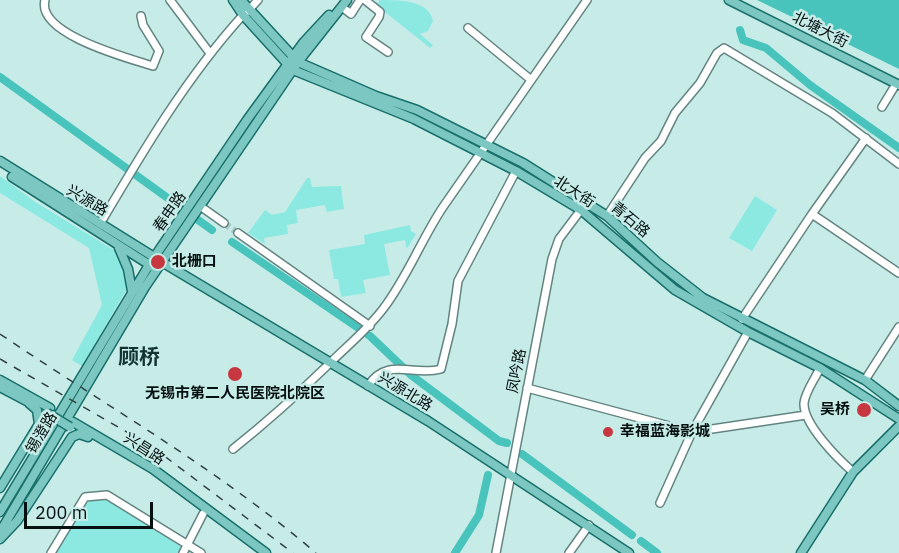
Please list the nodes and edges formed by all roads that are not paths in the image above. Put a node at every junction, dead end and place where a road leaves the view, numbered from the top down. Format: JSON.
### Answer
{"nodes":[{"id":1,"x":45,"y":0,"type":"edge"},
{"id":2,"x":170,"y":0,"type":"edge"},
{"id":3,"x":233,"y":0,"type":"edge"},
{"id":4,"x":241,"y":0,"type":"edge"},
{"id":5,"x":258,"y":0,"type":"edge"},
{"id":6,"x":363,"y":0,"type":"edge"},
{"id":7,"x":586,"y":0,"type":"edge"},
{"id":8,"x":729,"y":0,"type":"edge"},
{"id":9,"x":343,"y":2,"type":"edge"},
{"id":10,"x":246,"y":13,"type":"junction"},
{"id":11,"x":141,"y":16,"type":"dead end"},
{"id":12,"x":468,"y":28,"type":"dead end"},
{"id":13,"x":209,"y":52,"type":"junction"},
{"id":14,"x":388,"y":52,"type":"dead end"},
{"id":15,"x":293,"y":64,"type":"junction"},
{"id":16,"x":530,"y":79,"type":"junction"},
{"id":17,"x":898,"y":84,"type":"edge"},
{"id":18,"x":882,"y":107,"type":"dead end"},
{"id":19,"x":866,"y":138,"type":"junction"},
{"id":20,"x":487,"y":145,"type":"junction"},
{"id":21,"x":481,"y":153,"type":"junction"},
{"id":22,"x":0,"y":161,"type":"edge"},
{"id":23,"x":899,"y":164,"type":"edge"},
{"id":24,"x":0,"y":168,"type":"edge"},
{"id":25,"x":516,"y":171,"type":"junction"},
{"id":26,"x":584,"y":207,"type":"junction"},
{"id":27,"x":195,"y":208,"type":"junction"},
{"id":28,"x":812,"y":214,"type":"junction"},
{"id":29,"x":606,"y":216,"type":"junction"},
{"id":30,"x":224,"y":223,"type":"tunnel mouth"},
{"id":31,"x":100,"y":224,"type":"junction"},
{"id":32,"x":238,"y":233,"type":"tunnel mouth"},
{"id":33,"x":117,"y":245,"type":"junction"},
{"id":34,"x":155,"y":264,"type":"junction"},
{"id":35,"x":899,"y":273,"type":"edge"},
{"id":36,"x":132,"y":291,"type":"junction"},
{"id":37,"x":742,"y":319,"type":"junction"},
{"id":38,"x":368,"y":327,"type":"junction"},
{"id":39,"x":899,"y":327,"type":"edge"},
{"id":40,"x":748,"y":332,"type":"junction"},
{"id":41,"x":108,"y":349,"type":"joint"},
{"id":42,"x":330,"y":363,"type":"junction"},
{"id":43,"x":820,"y":368,"type":"junction"},
{"id":44,"x":0,"y":380,"type":"edge"},
{"id":45,"x":865,"y":380,"type":"junction"},
{"id":46,"x":368,"y":386,"type":"junction"},
{"id":47,"x":0,"y":387,"type":"edge"},
{"id":48,"x":527,"y":388,"type":"junction"},
{"id":49,"x":29,"y":403,"type":"junction"},
{"id":50,"x":899,"y":406,"type":"edge"},
{"id":51,"x":49,"y":410,"type":"junction"},
{"id":52,"x":806,"y":415,"type":"junction"},
{"id":53,"x":899,"y":419,"type":"edge"},
{"id":54,"x":71,"y":424,"type":"junction"},
{"id":55,"x":899,"y":426,"type":"edge"},
{"id":56,"x":692,"y":432,"type":"junction"},
{"id":57,"x":88,"y":437,"type":"junction"},
{"id":58,"x":233,"y":449,"type":"dead end"},
{"id":59,"x":38,"y":452,"type":"joint"},
{"id":60,"x":853,"y":472,"type":"junction"},
{"id":61,"x":511,"y":474,"type":"junction"},
{"id":62,"x":0,"y":488,"type":"edge"},
{"id":63,"x":660,"y":503,"type":"dead end"},
{"id":64,"x":0,"y":512,"type":"edge"},
{"id":65,"x":203,"y":514,"type":"junction"},
{"id":66,"x":589,"y":525,"type":"junction"},
{"id":67,"x":0,"y":532,"type":"edge"},
{"id":68,"x":0,"y":539,"type":"edge"},
{"id":69,"x":188,"y":543,"type":"junction"},
{"id":70,"x":51,"y":553,"type":"edge"},
{"id":71,"x":183,"y":553,"type":"edge"},
{"id":72,"x":201,"y":553,"type":"edge"},
{"id":73,"x":256,"y":553,"type":"edge"},
{"id":74,"x":266,"y":553,"type":"edge"},
{"id":75,"x":496,"y":553,"type":"edge"},
{"id":76,"x":569,"y":553,"type":"edge"},
{"id":77,"x":629,"y":553,"type":"edge"},
{"id":78,"x":801,"y":553,"type":"edge"}],
"edges":[{"from":1,"to":11,"type":"street"},
{"from":2,"to":13,"type":"street"},
{"from":3,"to":10,"type":"main road","name":"北大街"},
{"from":4,"to":10,"type":"main road","name":"北大街"},
{"from":5,"to":10,"type":"street"},
{"from":6,"to":9,"type":"street"},
{"from":6,"to":14,"type":"street"},
{"from":7,"to":16,"type":"street"},
{"from":8,"to":17,"type":"main road","name":"北塘大街"},
{"from":9,"to":15,"type":"main road","name":"春申路"},
{"from":10,"to":13,"type":"street"},
{"from":10,"to":15,"type":"main road","name":"北大街"},
{"from":12,"to":16,"type":"street"},
{"from":13,"to":31,"type":"street"},
{"from":15,"to":20,"type":"main road","name":"青石路"},
{"from":15,"to":21,"type":"main road","name":"北大街"},
{"from":15,"to":27,"type":"main road","name":"春申路"},
{"from":16,"to":20,"type":"street"},
{"from":17,"to":18,"type":"street"},
{"from":19,"to":23,"type":"street"},
{"from":19,"to":28,"type":"street"},
{"from":19,"to":29,"type":"street"},
{"from":20,"to":21,"type":"street"},
{"from":20,"to":26,"type":"main road","name":"青石路"},
{"from":21,"to":25,"type":"main road","name":"北大街"},
{"from":21,"to":38,"type":"street"},
{"from":22,"to":31,"type":"main road","name":"兴源路"},
{"from":24,"to":33,"type":"main road","name":"兴源路"},
{"from":25,"to":26,"type":"main road","name":"北大街"},
{"from":25,"to":46,"type":"street"},
{"from":26,"to":29,"type":"main road","name":"青石路"},
{"from":26,"to":40,"type":"main road","name":"北大街"},
{"from":26,"to":48,"type":"street","name":"凤吟路"},
{"from":27,"to":30,"type":"street"},
{"from":27,"to":34,"type":"main road","name":"春申路"},
{"from":28,"to":35,"type":"street"},
{"from":28,"to":37,"type":"street"},
{"from":29,"to":37,"type":"main road","name":"青石路"},
{"from":31,"to":34,"type":"main road","name":"兴源路"},
{"from":32,"to":38,"type":"street"},
{"from":33,"to":34,"type":"main road","name":"兴源路"},
{"from":33,"to":36,"type":"main road"},
{"from":34,"to":36,"type":"main road","name":"春申路"},
{"from":34,"to":41,"type":"main road","name":"春申路"},
{"from":34,"to":42,"type":"main road","name":"兴源北路"},
{"from":36,"to":59,"type":"main road","name":"春申路"},
{"from":37,"to":45,"type":"main road","name":"青石路"},
{"from":38,"to":42,"type":"street"},
{"from":39,"to":45,"type":"street"},
{"from":40,"to":43,"type":"main road","name":"北大街"},
{"from":40,"to":56,"type":"street"},
{"from":41,"to":67,"type":"main road","name":"锡澄路"},
{"from":42,"to":46,"type":"main road","name":"兴源北路"},
{"from":42,"to":58,"type":"street"},
{"from":43,"to":52,"type":"street"},
{"from":43,"to":53,"type":"main road","name":"北大街"},
{"from":44,"to":51,"type":"main road","name":"兴昌路"},
{"from":45,"to":50,"type":"main road","name":"青石路"},
{"from":46,"to":61,"type":"main road","name":"兴源北路"},
{"from":47,"to":49,"type":"main road","name":"兴昌路"},
{"from":48,"to":56,"type":"street"},
{"from":48,"to":61,"type":"street","name":"凤吟路"},
{"from":49,"to":51,"type":"main road","name":"兴昌路"},
{"from":49,"to":62,"type":"main road"},
{"from":51,"to":54,"type":"main road","name":"兴昌路","bridge":true},
{"from":52,"to":56,"type":"street"},
{"from":52,"to":60,"type":"street"},
{"from":54,"to":57,"type":"main road","name":"兴昌路"},
{"from":54,"to":74,"type":"main road","name":"兴昌路"},
{"from":55,"to":60,"type":"main road"},
{"from":56,"to":63,"type":"street"},
{"from":57,"to":65,"type":"main road","name":"兴昌路"},
{"from":57,"to":68,"type":"main road"},
{"from":59,"to":64,"type":"main road","name":"锡澄路"},
{"from":60,"to":78,"type":"main road"},
{"from":61,"to":66,"type":"main road","name":"兴源北路"},
{"from":61,"to":75,"type":"street","name":"凤吟路"},
{"from":65,"to":69,"type":"street"},
{"from":65,"to":73,"type":"main road","name":"兴昌路"},
{"from":66,"to":76,"type":"street"},
{"from":66,"to":77,"type":"main road","name":"兴源北路"},
{"from":69,"to":70,"type":"street"},
{"from":69,"to":71,"type":"street"},
{"from":69,"to":72,"type":"street"}]}
